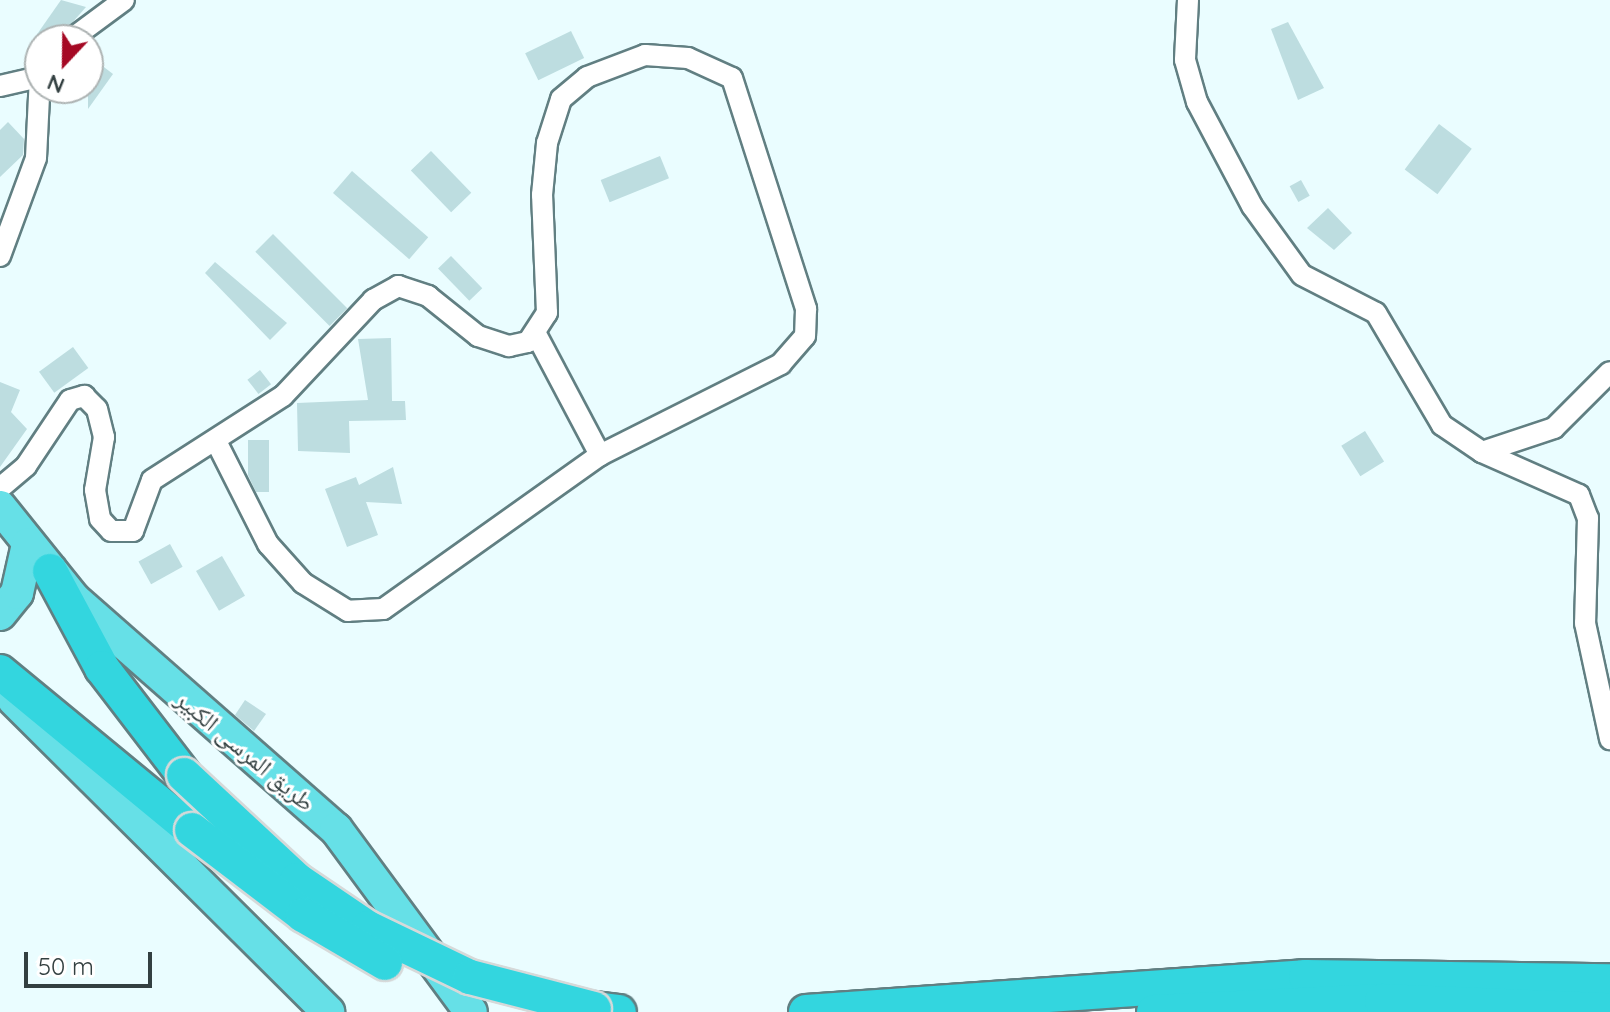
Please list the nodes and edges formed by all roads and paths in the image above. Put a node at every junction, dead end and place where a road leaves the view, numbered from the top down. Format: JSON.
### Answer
{"nodes":[{"id":1,"x":124,"y":0,"type":"edge"},
{"id":2,"x":1188,"y":0,"type":"edge"},
{"id":3,"x":92,"y":24,"type":"edge"},
{"id":4,"x":24,"y":80,"type":"edge"},
{"id":5,"x":0,"y":86,"type":"edge"},
{"id":6,"x":38,"y":104,"type":"edge"},
{"id":7,"x":0,"y":256,"type":"edge"},
{"id":8,"x":537,"y":336,"type":"junction"},
{"id":9,"x":1610,"y":372,"type":"edge"},
{"id":10,"x":217,"y":443,"type":"junction"},
{"id":11,"x":1482,"y":452,"type":"junction"},
{"id":12,"x":600,"y":455,"type":"junction"},
{"id":13,"x":0,"y":488,"type":"edge"},
{"id":14,"x":0,"y":507,"type":"edge"},
{"id":15,"x":28,"y":544,"type":"junction"},
{"id":16,"x":50,"y":571,"type":"junction"},
{"id":17,"x":0,"y":614,"type":"edge"},
{"id":18,"x":0,"y":672,"type":"edge"},
{"id":19,"x":0,"y":686,"type":"edge"},
{"id":20,"x":1610,"y":739,"type":"edge"},
{"id":21,"x":1610,"y":981,"type":"edge"},
{"id":22,"x":607,"y":1010,"type":"edge"},
{"id":23,"x":1610,"y":1010,"type":"edge"},
{"id":24,"x":328,"y":1012,"type":"edge"},
{"id":25,"x":471,"y":1012,"type":"edge"},
{"id":26,"x":504,"y":1012,"type":"edge"},
{"id":27,"x":806,"y":1012,"type":"edge"},
{"id":28,"x":1154,"y":1012,"type":"edge"}],
"edges":[{"from":1,"to":3,"type":"street"},
{"from":2,"to":11,"type":"street"},
{"from":4,"to":5,"type":"street"},
{"from":6,"to":7,"type":"street"},
{"from":8,"to":10,"type":"street"},
{"from":8,"to":12,"type":"street"},
{"from":8,"to":12,"type":"street"},
{"from":9,"to":11,"type":"street"},
{"from":10,"to":12,"type":"street"},
{"from":10,"to":13,"type":"street"},
{"from":11,"to":20,"type":"street"},
{"from":14,"to":15,"type":"main road","name":"طريق المرسى الكبير"},
{"from":15,"to":16,"type":"main road","name":"طريق المرسى الكبير"},
{"from":15,"to":17,"type":"main road"},
{"from":16,"to":22,"type":"highway","bridge":true},
{"from":16,"to":25,"type":"main road","name":"طريق المرسى الكبير"},
{"from":18,"to":26,"type":"highway","bridge":true},
{"from":19,"to":24,"type":"main road"},
{"from":21,"to":27,"type":"highway"},
{"from":23,"to":28,"type":"highway"}]}
